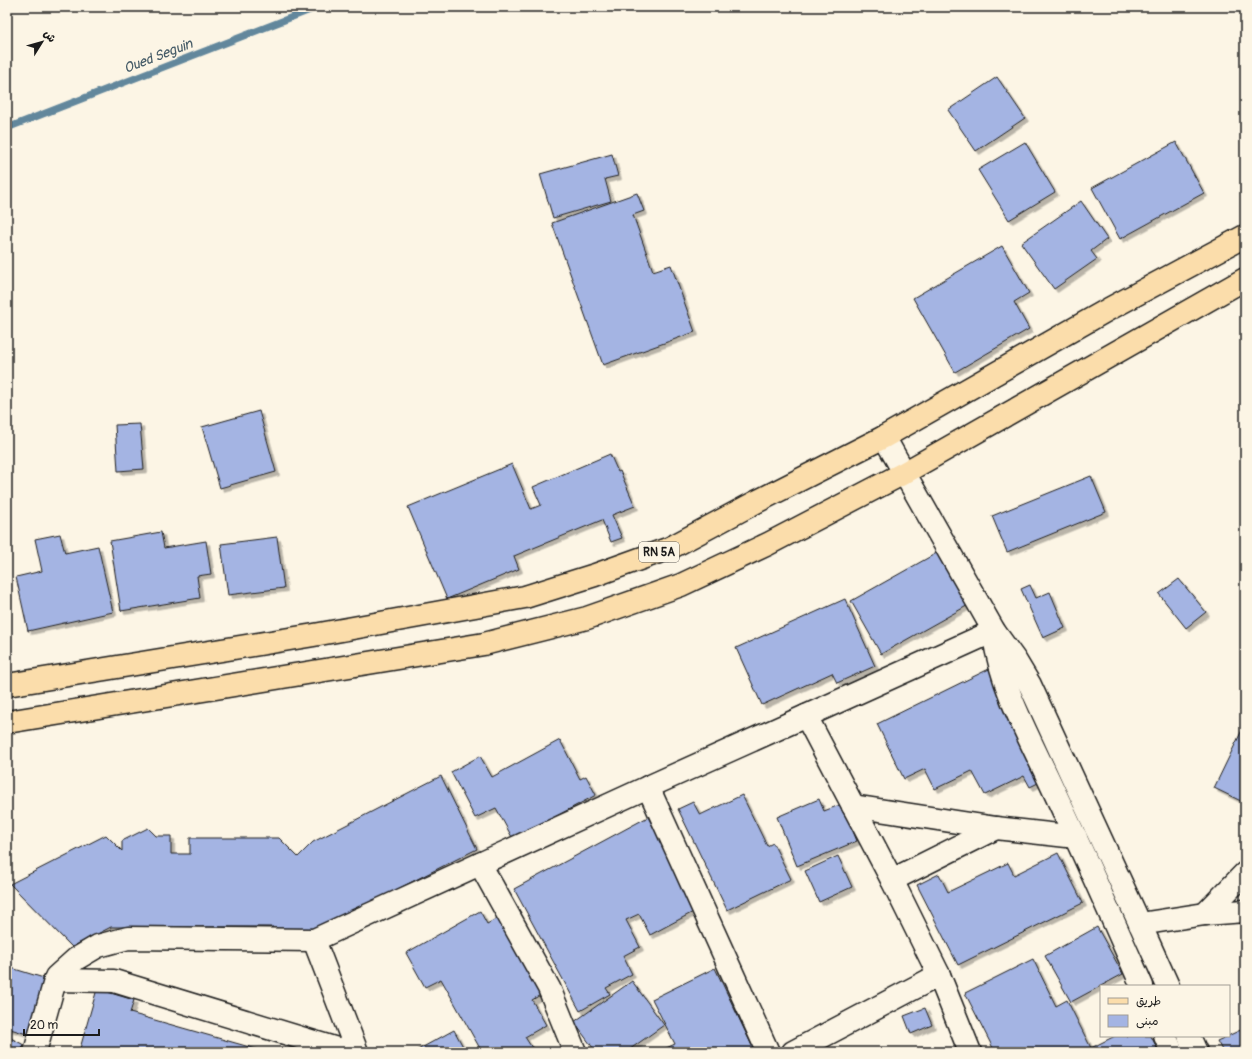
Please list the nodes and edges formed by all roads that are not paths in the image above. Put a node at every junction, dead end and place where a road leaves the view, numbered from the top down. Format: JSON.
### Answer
{"nodes":[{"id":1,"x":1245,"y":236,"type":"edge"},
{"id":2,"x":1245,"y":279,"type":"edge"},
{"id":3,"x":884,"y":437,"type":"junction"},
{"id":4,"x":904,"y":473,"type":"junction"},
{"id":5,"x":994,"y":630,"type":"junction"},
{"id":6,"x":7,"y":685,"type":"edge"},
{"id":7,"x":806,"y":716,"type":"junction"},
{"id":8,"x":7,"y":722,"type":"edge"},
{"id":9,"x":648,"y":787,"type":"junction"},
{"id":10,"x":853,"y":806,"type":"junction"},
{"id":11,"x":996,"y":828,"type":"junction"},
{"id":12,"x":1076,"y":837,"type":"junction"},
{"id":13,"x":480,"y":864,"type":"junction"},
{"id":14,"x":1245,"y":873,"type":"edge"},
{"id":15,"x":892,"y":880,"type":"junction"},
{"id":16,"x":1245,"y":911,"type":"edge"},
{"id":17,"x":1206,"y":914,"type":"junction"},
{"id":18,"x":1140,"y":924,"type":"junction"},
{"id":19,"x":314,"y":940,"type":"junction"},
{"id":20,"x":939,"y":976,"type":"junction"},
{"id":21,"x":55,"y":980,"type":"junction"},
{"id":22,"x":1142,"y":985,"type":"edge"},
{"id":23,"x":1168,"y":985,"type":"edge"},
{"id":24,"x":1165,"y":1037,"type":"edge"},
{"id":25,"x":1189,"y":1037,"type":"edge"},
{"id":26,"x":35,"y":1052,"type":"edge"},
{"id":27,"x":347,"y":1052,"type":"edge"},
{"id":28,"x":357,"y":1052,"type":"edge"},
{"id":29,"x":575,"y":1052,"type":"edge"},
{"id":30,"x":768,"y":1052,"type":"edge"},
{"id":31,"x":793,"y":1052,"type":"edge"},
{"id":32,"x":970,"y":1052,"type":"edge"},
{"id":33,"x":1172,"y":1052,"type":"edge"},
{"id":34,"x":1196,"y":1052,"type":"edge"}],
"edges":[{"from":1,"to":3,"type":"main road","number":"RN 5A"},
{"from":2,"to":4,"type":"main road"},
{"from":3,"to":4,"type":"street"},
{"from":3,"to":6,"type":"main road","number":"RN 5A"},
{"from":4,"to":5,"type":"street"},
{"from":4,"to":8,"type":"main road"},
{"from":5,"to":7,"type":"street"},
{"from":5,"to":12,"type":"street"},
{"from":5,"to":18,"type":"street"},
{"from":7,"to":9,"type":"street"},
{"from":7,"to":10,"type":"street"},
{"from":9,"to":13,"type":"street"},
{"from":9,"to":30,"type":"street"},
{"from":10,"to":11,"type":"street"},
{"from":10,"to":15,"type":"street"},
{"from":11,"to":12,"type":"street"},
{"from":11,"to":15,"type":"street"},
{"from":12,"to":22,"type":"street"},
{"from":13,"to":19,"type":"street"},
{"from":13,"to":29,"type":"street"},
{"from":14,"to":17,"type":"street"},
{"from":15,"to":20,"type":"street"},
{"from":16,"to":17,"type":"street"},
{"from":17,"to":18,"type":"street"},
{"from":18,"to":23,"type":"street"},
{"from":19,"to":21,"type":"street"},
{"from":19,"to":28,"type":"street"},
{"from":20,"to":31,"type":"street"},
{"from":20,"to":32,"type":"street"},
{"from":21,"to":26,"type":"street"},
{"from":21,"to":27,"type":"street"},
{"from":24,"to":33,"type":"street"},
{"from":25,"to":34,"type":"street"}]}
